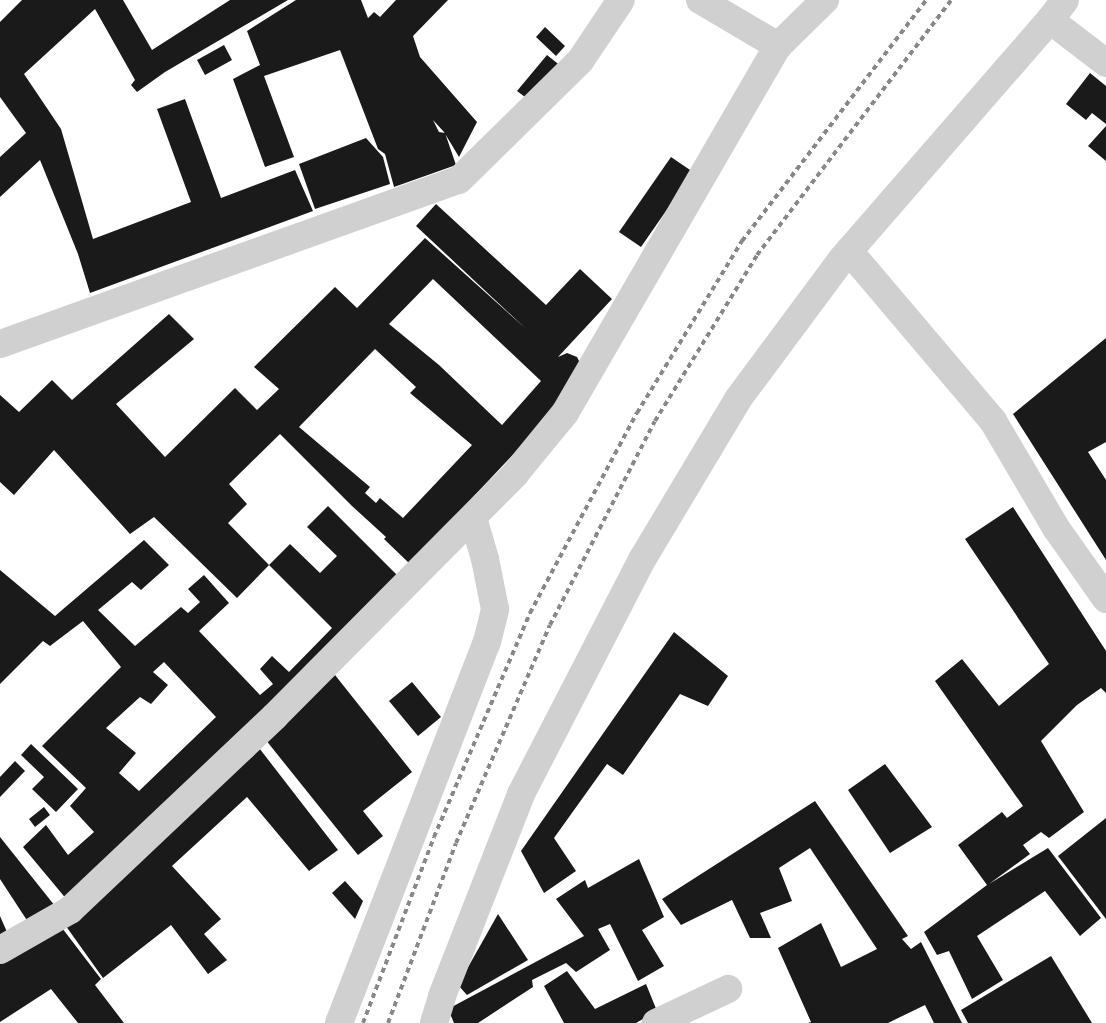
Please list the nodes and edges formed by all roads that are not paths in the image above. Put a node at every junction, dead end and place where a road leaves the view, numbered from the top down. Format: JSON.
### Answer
{"nodes":[{"id":1,"x":621,"y":0,"type":"edge"},
{"id":2,"x":700,"y":0,"type":"edge"},
{"id":3,"x":825,"y":0,"type":"edge"},
{"id":4,"x":1057,"y":10,"type":"edge"},
{"id":5,"x":778,"y":46,"type":"junction"},
{"id":6,"x":1106,"y":63,"type":"edge"},
{"id":7,"x":849,"y":251,"type":"junction"},
{"id":8,"x":0,"y":344,"type":"edge"},
{"id":9,"x":473,"y":518,"type":"junction"},
{"id":10,"x":1106,"y":599,"type":"edge"},
{"id":11,"x":0,"y":950,"type":"edge"},
{"id":12,"x":728,"y":989,"type":"dead end"},
{"id":13,"x":339,"y":1023,"type":"edge"},
{"id":14,"x":434,"y":1023,"type":"edge"},
{"id":15,"x":656,"y":1023,"type":"edge"}],
"edges":[{"from":1,"to":8,"type":"street"},
{"from":2,"to":5,"type":"street"},
{"from":3,"to":5,"type":"street"},
{"from":4,"to":6,"type":"street"},
{"from":4,"to":7,"type":"street"},
{"from":5,"to":9,"type":"street"},
{"from":7,"to":10,"type":"street"},
{"from":7,"to":14,"type":"street"},
{"from":9,"to":11,"type":"street"},
{"from":9,"to":13,"type":"street"},
{"from":12,"to":15,"type":"street"}]}
